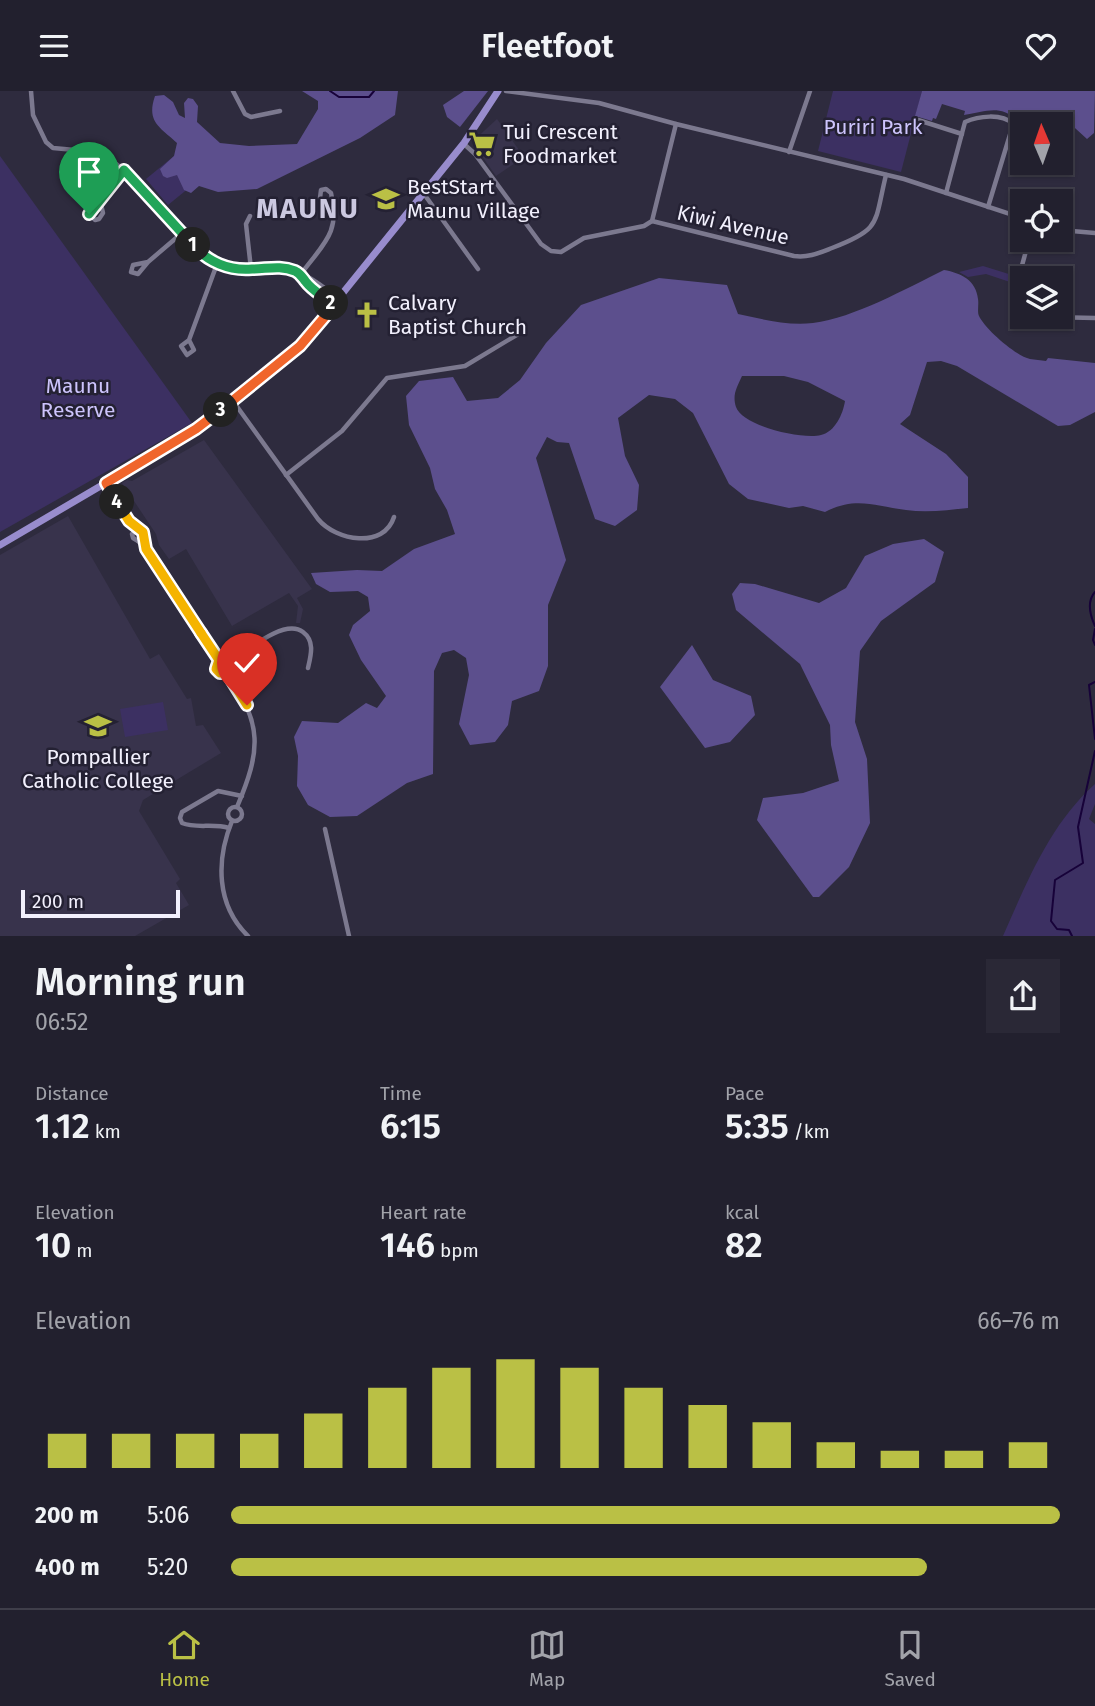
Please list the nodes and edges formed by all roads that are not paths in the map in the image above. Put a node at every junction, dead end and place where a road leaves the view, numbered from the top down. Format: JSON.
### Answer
{"nodes":[{"id":1,"x":31,"y":91,"type":"edge"},
{"id":2,"x":233,"y":91,"type":"edge"},
{"id":3,"x":498,"y":91,"type":"edge"},
{"id":4,"x":506,"y":91,"type":"edge"},
{"id":5,"x":810,"y":91,"type":"edge"},
{"id":6,"x":280,"y":111,"type":"dead end"},
{"id":7,"x":918,"y":120,"type":"dead end"},
{"id":8,"x":676,"y":124,"type":"junction"},
{"id":9,"x":962,"y":134,"type":"junction"},
{"id":10,"x":464,"y":143,"type":"junction"},
{"id":11,"x":789,"y":152,"type":"junction"},
{"id":12,"x":124,"y":170,"type":"junction"},
{"id":13,"x":886,"y":175,"type":"junction"},
{"id":14,"x":424,"y":193,"type":"junction"},
{"id":15,"x":946,"y":193,"type":"junction"},
{"id":16,"x":100,"y":200,"type":"dead end"},
{"id":17,"x":332,"y":205,"type":"dead end"},
{"id":18,"x":988,"y":207,"type":"junction"},
{"id":19,"x":1010,"y":214,"type":"edge"},
{"id":20,"x":250,"y":216,"type":"dead end"},
{"id":21,"x":652,"y":221,"type":"junction"},
{"id":22,"x":1073,"y":231,"type":"edge"},
{"id":23,"x":182,"y":233,"type":"junction"},
{"id":24,"x":1095,"y":233,"type":"edge"},
{"id":25,"x":148,"y":262,"type":"dead end"},
{"id":26,"x":217,"y":264,"type":"junction"},
{"id":27,"x":251,"y":269,"type":"junction"},
{"id":28,"x":478,"y":269,"type":"dead end"},
{"id":29,"x":302,"y":275,"type":"junction"},
{"id":30,"x":337,"y":302,"type":"junction"},
{"id":31,"x":1073,"y":318,"type":"edge"},
{"id":32,"x":1095,"y":318,"type":"edge"},
{"id":33,"x":520,"y":333,"type":"dead end"},
{"id":34,"x":189,"y":340,"type":"dead end"},
{"id":35,"x":233,"y":401,"type":"junction"},
{"id":36,"x":286,"y":475,"type":"junction"},
{"id":37,"x":106,"y":483,"type":"junction"},
{"id":38,"x":394,"y":517,"type":"dead end"},
{"id":39,"x":129,"y":521,"type":"junction"},
{"id":40,"x":138,"y":529,"type":"junction"},
{"id":41,"x":132,"y":533,"type":"junction"},
{"id":42,"x":144,"y":537,"type":"junction"},
{"id":43,"x":138,"y":541,"type":"junction"},
{"id":44,"x":0,"y":545,"type":"edge"},
{"id":45,"x":146,"y":548,"type":"junction"},
{"id":46,"x":219,"y":660,"type":"junction"},
{"id":47,"x":230,"y":662,"type":"junction"},
{"id":48,"x":308,"y":668,"type":"dead end"},
{"id":49,"x":227,"y":673,"type":"junction"},
{"id":50,"x":242,"y":796,"type":"junction"},
{"id":51,"x":237,"y":807,"type":"junction"},
{"id":52,"x":232,"y":821,"type":"junction"},
{"id":53,"x":229,"y":828,"type":"junction"},
{"id":54,"x":325,"y":829,"type":"dead end"},
{"id":55,"x":248,"y":936,"type":"edge"},
{"id":56,"x":349,"y":936,"type":"edge"}],
"edges":[{"from":1,"to":12,"type":"street"},
{"from":2,"to":6,"type":"street"},
{"from":3,"to":10,"type":"main road"},
{"from":4,"to":8,"type":"street"},
{"from":5,"to":11,"type":"street"},
{"from":7,"to":9,"type":"street"},
{"from":8,"to":11,"type":"street"},
{"from":8,"to":21,"type":"street"},
{"from":9,"to":15,"type":"street"},
{"from":9,"to":18,"type":"street"},
{"from":10,"to":14,"type":"main road"},
{"from":10,"to":21,"type":"street"},
{"from":11,"to":13,"type":"street"},
{"from":12,"to":16,"type":"street"},
{"from":12,"to":23,"type":"street"},
{"from":13,"to":15,"type":"street"},
{"from":13,"to":21,"type":"street","name":"Kiwi Avenue"},
{"from":14,"to":28,"type":"street"},
{"from":14,"to":30,"type":"main road"},
{"from":15,"to":18,"type":"street"},
{"from":17,"to":29,"type":"street"},
{"from":18,"to":19,"type":"street"},
{"from":20,"to":27,"type":"street"},
{"from":22,"to":24,"type":"street"},
{"from":23,"to":25,"type":"street"},
{"from":23,"to":26,"type":"street"},
{"from":26,"to":27,"type":"street"},
{"from":26,"to":34,"type":"street"},
{"from":27,"to":29,"type":"street"},
{"from":29,"to":30,"type":"street"},
{"from":30,"to":35,"type":"main road"},
{"from":31,"to":32,"type":"street"},
{"from":33,"to":36,"type":"street"},
{"from":35,"to":36,"type":"street"},
{"from":35,"to":37,"type":"main road"},
{"from":36,"to":38,"type":"street"},
{"from":37,"to":39,"type":"street"},
{"from":37,"to":44,"type":"main road"},
{"from":39,"to":40,"type":"street"},
{"from":39,"to":41,"type":"street"},
{"from":40,"to":41,"type":"street"},
{"from":40,"to":42,"type":"street"},
{"from":41,"to":43,"type":"street"},
{"from":42,"to":43,"type":"street"},
{"from":42,"to":45,"type":"street"},
{"from":43,"to":45,"type":"street"},
{"from":45,"to":46,"type":"street"},
{"from":46,"to":47,"type":"street"},
{"from":46,"to":49,"type":"street"},
{"from":47,"to":48,"type":"street"},
{"from":47,"to":49,"type":"street"},
{"from":49,"to":50,"type":"street"},
{"from":50,"to":51,"type":"street"},
{"from":50,"to":53,"type":"street"},
{"from":51,"to":52,"type":"street"},
{"from":51,"to":52,"type":"street"},
{"from":52,"to":53,"type":"street"},
{"from":53,"to":55,"type":"street"},
{"from":54,"to":56,"type":"street"}]}
